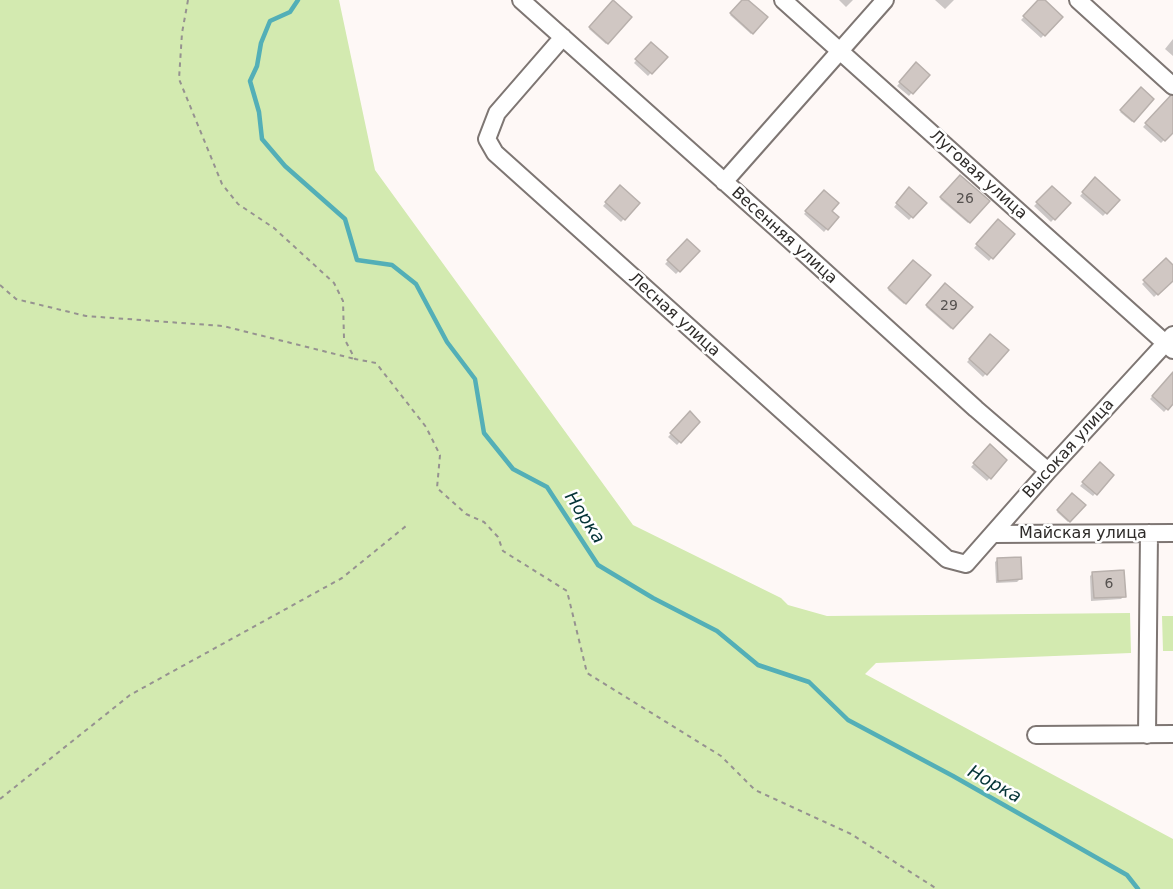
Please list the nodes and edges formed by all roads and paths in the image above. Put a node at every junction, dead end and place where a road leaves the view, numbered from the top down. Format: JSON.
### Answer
{"nodes":[{"id":1,"x":188,"y":0,"type":"edge"},
{"id":2,"x":521,"y":0,"type":"edge"},
{"id":3,"x":783,"y":0,"type":"edge"},
{"id":4,"x":885,"y":0,"type":"edge"},
{"id":5,"x":1078,"y":0,"type":"edge"},
{"id":6,"x":563,"y":37,"type":"junction"},
{"id":7,"x":840,"y":51,"type":"junction"},
{"id":8,"x":1173,"y":86,"type":"edge"},
{"id":9,"x":724,"y":182,"type":"junction"},
{"id":10,"x":0,"y":285,"type":"edge"},
{"id":11,"x":1170,"y":343,"type":"edge"},
{"id":12,"x":355,"y":359,"type":"junction"},
{"id":13,"x":1048,"y":471,"type":"junction"},
{"id":14,"x":406,"y":526,"type":"dead end"},
{"id":15,"x":1149,"y":533,"type":"junction"},
{"id":16,"x":1173,"y":533,"type":"edge"},
{"id":17,"x":993,"y":534,"type":"junction"},
{"id":18,"x":966,"y":564,"type":"joint"},
{"id":19,"x":1173,"y":734,"type":"edge"},
{"id":20,"x":1036,"y":735,"type":"dead end"},
{"id":21,"x":1147,"y":735,"type":"junction"},
{"id":22,"x":0,"y":799,"type":"edge"},
{"id":23,"x":937,"y":889,"type":"edge"}],
"edges":[{"from":1,"to":12,"type":"path"},
{"from":2,"to":6,"type":"street","name":"Весенняя улица"},
{"from":3,"to":7,"type":"street","name":"Луговая улица"},
{"from":4,"to":7,"type":"street"},
{"from":5,"to":8,"type":"street"},
{"from":6,"to":9,"type":"street","name":"Весенняя улица"},
{"from":6,"to":18,"type":"street","name":"Лесная улица"},
{"from":7,"to":9,"type":"street"},
{"from":7,"to":11,"type":"street","name":"Луговая улица"},
{"from":9,"to":13,"type":"street","name":"Весенняя улица"},
{"from":10,"to":12,"type":"path"},
{"from":11,"to":13,"type":"street","name":"Высокая улица"},
{"from":12,"to":23,"type":"path"},
{"from":13,"to":17,"type":"street","name":"Высокая улица"},
{"from":14,"to":22,"type":"path"},
{"from":15,"to":16,"type":"street","name":"Майская улица"},
{"from":15,"to":17,"type":"street","name":"Майская улица"},
{"from":15,"to":21,"type":"street"},
{"from":17,"to":18,"type":"street","name":"Высокая улица"},
{"from":19,"to":21,"type":"street"},
{"from":20,"to":21,"type":"street"}]}
